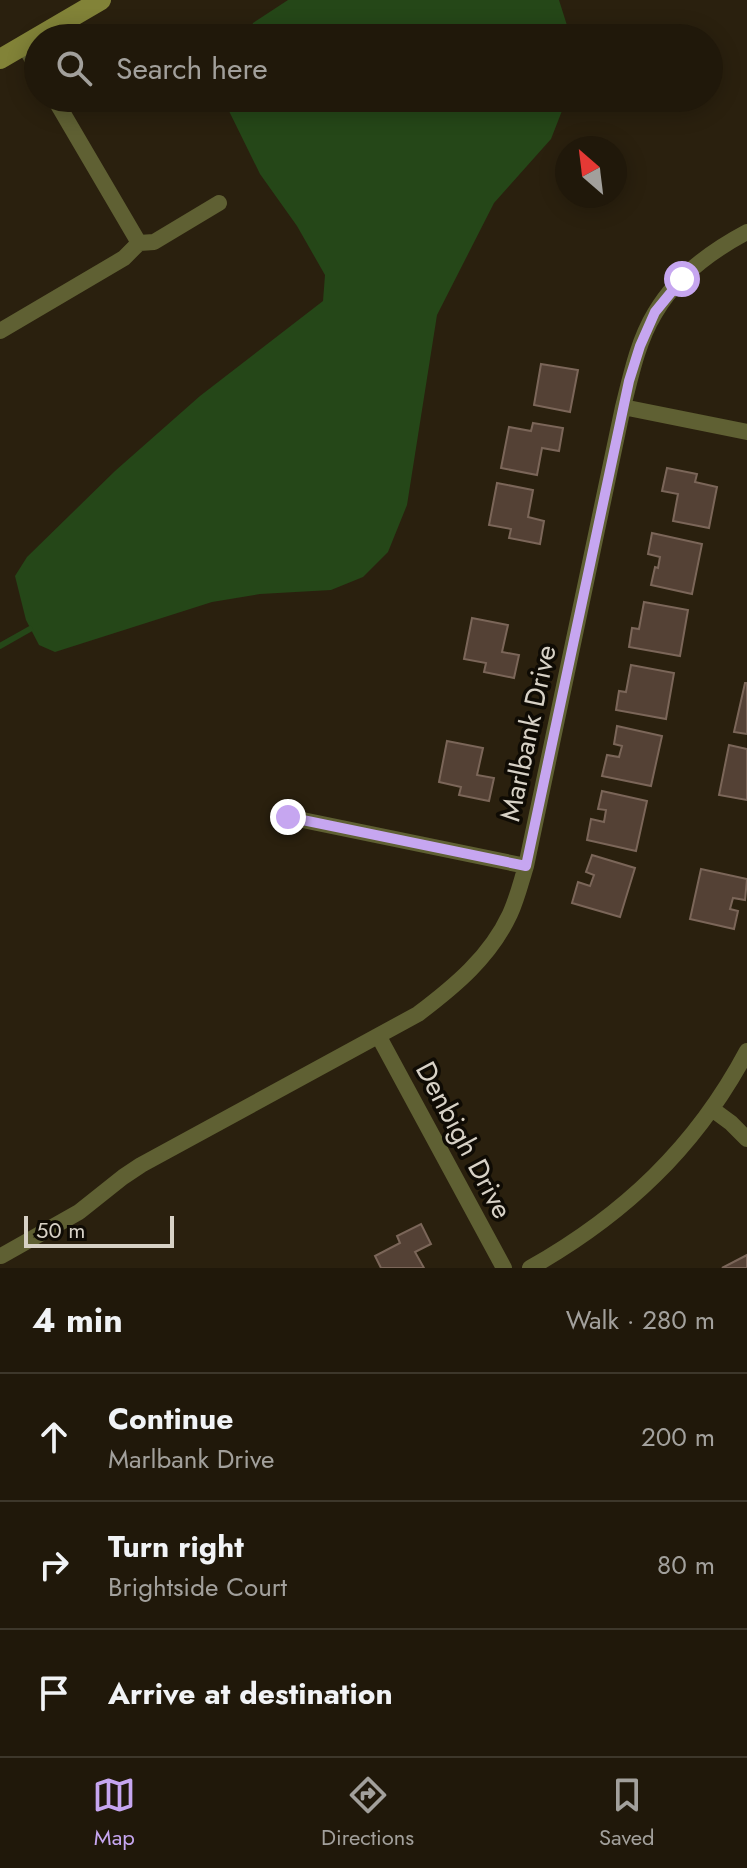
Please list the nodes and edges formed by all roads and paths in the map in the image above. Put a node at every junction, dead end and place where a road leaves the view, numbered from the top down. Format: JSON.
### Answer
{"nodes":[{"id":1,"x":101,"y":0,"type":"edge"},
{"id":2,"x":60,"y":24,"type":"edge"},
{"id":3,"x":24,"y":45,"type":"edge"},
{"id":4,"x":0,"y":59,"type":"edge"},
{"id":5,"x":62,"y":112,"type":"edge"},
{"id":6,"x":219,"y":203,"type":"dead end"},
{"id":7,"x":747,"y":232,"type":"edge"},
{"id":8,"x":139,"y":243,"type":"junction"},
{"id":9,"x":0,"y":331,"type":"edge"},
{"id":10,"x":623,"y":407,"type":"junction"},
{"id":11,"x":747,"y":432,"type":"edge"},
{"id":12,"x":288,"y":817,"type":"dead end"},
{"id":13,"x":526,"y":866,"type":"junction"},
{"id":14,"x":379,"y":1037,"type":"junction"},
{"id":15,"x":747,"y":1051,"type":"edge"},
{"id":16,"x":712,"y":1109,"type":"junction"},
{"id":17,"x":747,"y":1139,"type":"edge"},
{"id":18,"x":0,"y":1255,"type":"edge"},
{"id":19,"x":7,"y":1268,"type":"edge"},
{"id":20,"x":504,"y":1268,"type":"edge"},
{"id":21,"x":530,"y":1268,"type":"edge"}],
"edges":[{"from":1,"to":2,"type":"main road"},
{"from":3,"to":4,"type":"main road"},
{"from":5,"to":8,"type":"street"},
{"from":6,"to":8,"type":"street"},
{"from":7,"to":10,"type":"street","name":"Marlbank Drive"},
{"from":8,"to":9,"type":"street"},
{"from":10,"to":11,"type":"street"},
{"from":10,"to":13,"type":"street","name":"Marlbank Drive"},
{"from":12,"to":13,"type":"street"},
{"from":13,"to":14,"type":"street","name":"Marlbank Drive"},
{"from":14,"to":18,"type":"street","name":"Marlbank Drive"},
{"from":14,"to":20,"type":"street","name":"Denbigh Drive"},
{"from":15,"to":16,"type":"street"},
{"from":16,"to":17,"type":"street"},
{"from":16,"to":21,"type":"street"},
{"from":18,"to":19,"type":"street"}]}
